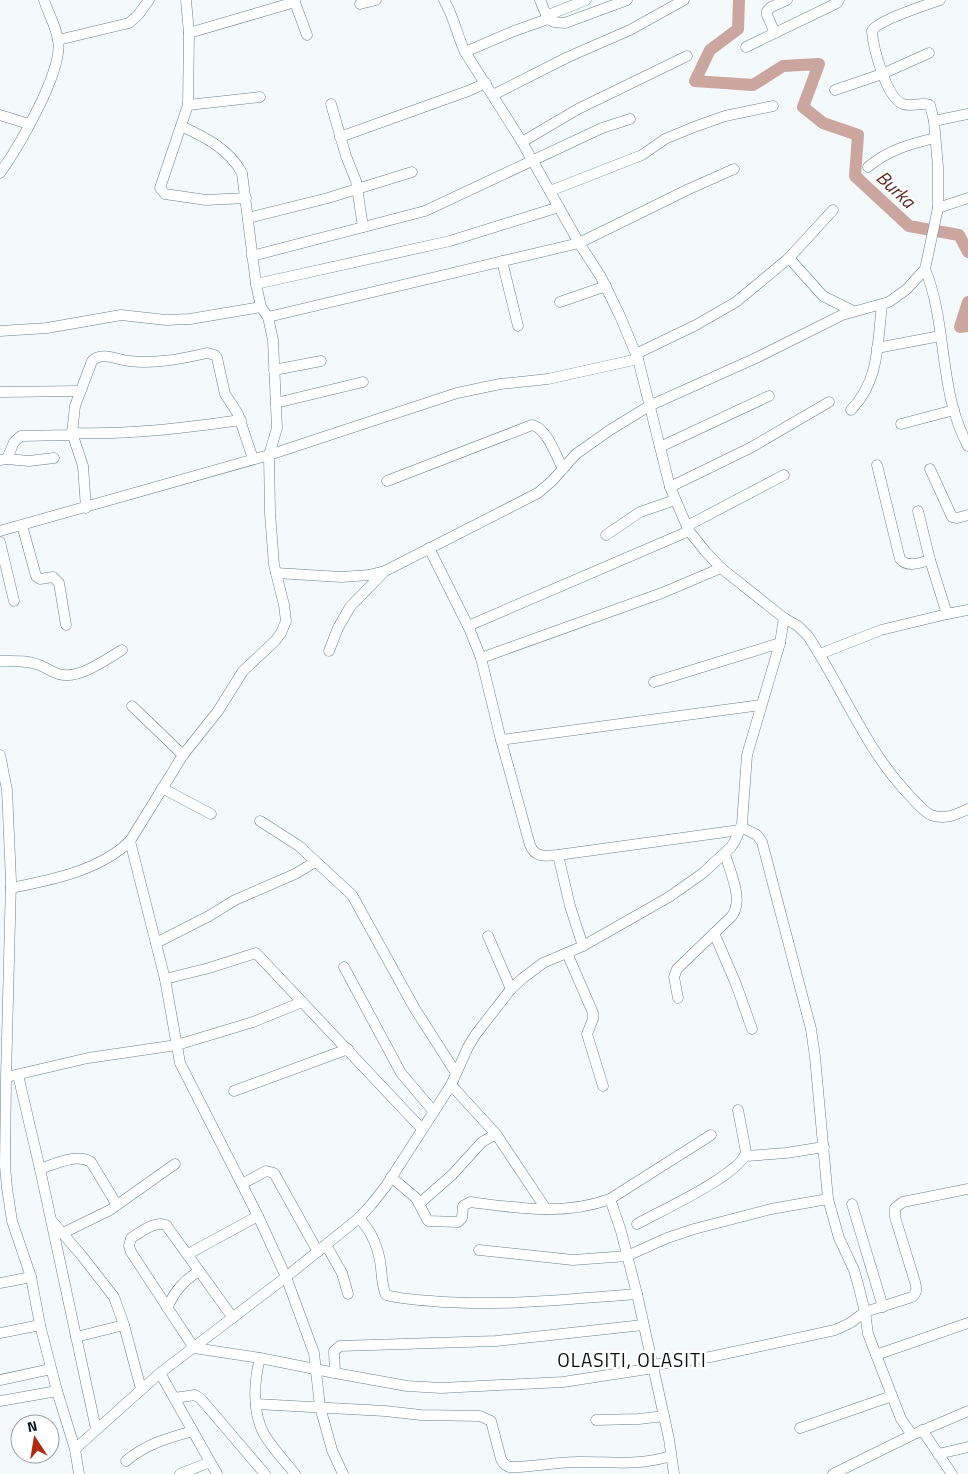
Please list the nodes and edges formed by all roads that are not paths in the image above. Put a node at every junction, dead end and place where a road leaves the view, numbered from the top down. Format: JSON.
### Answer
{"nodes":[{"id":1,"x":44,"y":0,"type":"edge"},
{"id":2,"x":149,"y":0,"type":"edge"},
{"id":3,"x":186,"y":0,"type":"edge"},
{"id":4,"x":376,"y":0,"type":"edge"},
{"id":5,"x":444,"y":0,"type":"edge"},
{"id":6,"x":540,"y":0,"type":"edge"},
{"id":7,"x":586,"y":0,"type":"edge"},
{"id":8,"x":627,"y":0,"type":"edge"},
{"id":9,"x":684,"y":0,"type":"edge"},
{"id":10,"x":788,"y":0,"type":"edge"},
{"id":11,"x":839,"y":0,"type":"edge"},
{"id":12,"x":940,"y":0,"type":"edge"},
{"id":13,"x":294,"y":1,"type":"edge"},
{"id":14,"x":360,"y":4,"type":"dead end"},
{"id":15,"x":547,"y":17,"type":"junction"},
{"id":16,"x":775,"y":33,"type":"junction"},
{"id":17,"x":189,"y":34,"type":"junction"},
{"id":18,"x":307,"y":35,"type":"dead end"},
{"id":19,"x":58,"y":40,"type":"junction"},
{"id":20,"x":746,"y":47,"type":"dead end"},
{"id":21,"x":465,"y":52,"type":"junction"},
{"id":22,"x":929,"y":54,"type":"dead end"},
{"id":23,"x":687,"y":56,"type":"dead end"},
{"id":24,"x":882,"y":74,"type":"junction"},
{"id":25,"x":486,"y":83,"type":"junction"},
{"id":26,"x":835,"y":90,"type":"dead end"},
{"id":27,"x":493,"y":95,"type":"junction"},
{"id":28,"x":260,"y":96,"type":"dead end"},
{"id":29,"x":331,"y":104,"type":"dead end"},
{"id":30,"x":188,"y":105,"type":"junction"},
{"id":31,"x":773,"y":106,"type":"dead end"},
{"id":32,"x":0,"y":114,"type":"edge"},
{"id":33,"x":968,"y":114,"type":"edge"},
{"id":34,"x":630,"y":118,"type":"dead end"},
{"id":35,"x":934,"y":121,"type":"junction"},
{"id":36,"x":29,"y":124,"type":"junction"},
{"id":37,"x":181,"y":126,"type":"junction"},
{"id":38,"x":340,"y":137,"type":"junction"},
{"id":39,"x":936,"y":138,"type":"junction"},
{"id":40,"x":522,"y":142,"type":"junction"},
{"id":41,"x":533,"y":162,"type":"junction"},
{"id":42,"x":868,"y":166,"type":"dead end"},
{"id":43,"x":734,"y":169,"type":"dead end"},
{"id":44,"x":412,"y":172,"type":"dead end"},
{"id":45,"x":0,"y":173,"type":"edge"},
{"id":46,"x":358,"y":190,"type":"junction"},
{"id":47,"x":550,"y":191,"type":"junction"},
{"id":48,"x":246,"y":198,"type":"junction"},
{"id":49,"x":968,"y":198,"type":"edge"},
{"id":50,"x":559,"y":208,"type":"junction"},
{"id":51,"x":938,"y":208,"type":"junction"},
{"id":52,"x":833,"y":210,"type":"dead end"},
{"id":53,"x":248,"y":218,"type":"junction"},
{"id":54,"x":363,"y":227,"type":"junction"},
{"id":55,"x":579,"y":243,"type":"junction"},
{"id":56,"x":252,"y":256,"type":"junction"},
{"id":57,"x":788,"y":258,"type":"junction"},
{"id":58,"x":502,"y":261,"type":"junction"},
{"id":59,"x":924,"y":269,"type":"junction"},
{"id":60,"x":256,"y":284,"type":"junction"},
{"id":61,"x":606,"y":286,"type":"junction"},
{"id":62,"x":560,"y":302,"type":"dead end"},
{"id":63,"x":882,"y":305,"type":"junction"},
{"id":64,"x":261,"y":307,"type":"junction"},
{"id":65,"x":853,"y":311,"type":"junction"},
{"id":66,"x":268,"y":317,"type":"junction"},
{"id":67,"x":518,"y":326,"type":"dead end"},
{"id":68,"x":0,"y":331,"type":"edge"},
{"id":69,"x":940,"y":336,"type":"junction"},
{"id":70,"x":877,"y":348,"type":"junction"},
{"id":71,"x":637,"y":356,"type":"junction"},
{"id":72,"x":321,"y":361,"type":"dead end"},
{"id":73,"x":274,"y":370,"type":"junction"},
{"id":74,"x":363,"y":382,"type":"dead end"},
{"id":75,"x":80,"y":391,"type":"junction"},
{"id":76,"x":0,"y":392,"type":"edge"},
{"id":77,"x":769,"y":396,"type":"dead end"},
{"id":78,"x":829,"y":402,"type":"dead end"},
{"id":79,"x":276,"y":403,"type":"junction"},
{"id":80,"x":649,"y":406,"type":"junction"},
{"id":81,"x":851,"y":410,"type":"dead end"},
{"id":82,"x":954,"y":410,"type":"junction"},
{"id":83,"x":241,"y":420,"type":"junction"},
{"id":84,"x":901,"y":424,"type":"dead end"},
{"id":85,"x":72,"y":433,"type":"junction"},
{"id":86,"x":968,"y":446,"type":"edge"},
{"id":87,"x":660,"y":447,"type":"junction"},
{"id":88,"x":269,"y":455,"type":"junction"},
{"id":89,"x":54,"y":458,"type":"dead end"},
{"id":90,"x":4,"y":459,"type":"edge"},
{"id":91,"x":253,"y":459,"type":"junction"},
{"id":92,"x":877,"y":464,"type":"dead end"},
{"id":93,"x":930,"y":468,"type":"dead end"},
{"id":94,"x":562,"y":469,"type":"junction"},
{"id":95,"x":784,"y":475,"type":"dead end"},
{"id":96,"x":387,"y":481,"type":"dead end"},
{"id":97,"x":670,"y":487,"type":"junction"},
{"id":98,"x":675,"y":500,"type":"junction"},
{"id":99,"x":86,"y":508,"type":"junction"},
{"id":100,"x":918,"y":511,"type":"dead end"},
{"id":101,"x":968,"y":515,"type":"edge"},
{"id":102,"x":22,"y":526,"type":"junction"},
{"id":103,"x":688,"y":529,"type":"junction"},
{"id":104,"x":0,"y":531,"type":"edge"},
{"id":105,"x":606,"y":535,"type":"dead end"},
{"id":106,"x":0,"y":542,"type":"edge"},
{"id":107,"x":429,"y":548,"type":"junction"},
{"id":108,"x":930,"y":560,"type":"junction"},
{"id":109,"x":721,"y":568,"type":"junction"},
{"id":110,"x":384,"y":571,"type":"junction"},
{"id":111,"x":276,"y":573,"type":"junction"},
{"id":112,"x":14,"y":601,"type":"dead end"},
{"id":113,"x":968,"y":610,"type":"edge"},
{"id":114,"x":947,"y":614,"type":"junction"},
{"id":115,"x":784,"y":618,"type":"junction"},
{"id":116,"x":66,"y":625,"type":"dead end"},
{"id":117,"x":468,"y":626,"type":"junction"},
{"id":118,"x":780,"y":643,"type":"junction"},
{"id":119,"x":122,"y":650,"type":"dead end"},
{"id":120,"x":329,"y":651,"type":"dead end"},
{"id":121,"x":820,"y":654,"type":"junction"},
{"id":122,"x":481,"y":658,"type":"junction"},
{"id":123,"x":0,"y":662,"type":"edge"},
{"id":124,"x":654,"y":682,"type":"dead end"},
{"id":125,"x":761,"y":704,"type":"junction"},
{"id":126,"x":132,"y":706,"type":"dead end"},
{"id":127,"x":501,"y":740,"type":"junction"},
{"id":128,"x":0,"y":755,"type":"edge"},
{"id":129,"x":183,"y":755,"type":"junction"},
{"id":130,"x":162,"y":788,"type":"junction"},
{"id":131,"x":968,"y":809,"type":"edge"},
{"id":132,"x":211,"y":814,"type":"dead end"},
{"id":133,"x":260,"y":821,"type":"dead end"},
{"id":134,"x":740,"y":829,"type":"junction"},
{"id":135,"x":130,"y":841,"type":"junction"},
{"id":136,"x":725,"y":854,"type":"junction"},
{"id":137,"x":558,"y":855,"type":"junction"},
{"id":138,"x":315,"y":862,"type":"junction"},
{"id":139,"x":0,"y":880,"type":"edge"},
{"id":140,"x":11,"y":884,"type":"junction"},
{"id":141,"x":714,"y":933,"type":"junction"},
{"id":142,"x":488,"y":936,"type":"dead end"},
{"id":143,"x":156,"y":943,"type":"junction"},
{"id":144,"x":583,"y":946,"type":"junction"},
{"id":145,"x":567,"y":953,"type":"junction"},
{"id":146,"x":344,"y":967,"type":"dead end"},
{"id":147,"x":165,"y":978,"type":"junction"},
{"id":148,"x":511,"y":989,"type":"junction"},
{"id":149,"x":678,"y":998,"type":"dead end"},
{"id":150,"x":302,"y":1002,"type":"junction"},
{"id":151,"x":752,"y":1029,"type":"dead end"},
{"id":152,"x":177,"y":1045,"type":"junction"},
{"id":153,"x":348,"y":1049,"type":"junction"},
{"id":154,"x":456,"y":1073,"type":"junction"},
{"id":155,"x":18,"y":1075,"type":"junction"},
{"id":156,"x":6,"y":1078,"type":"junction"},
{"id":157,"x":451,"y":1085,"type":"junction"},
{"id":158,"x":603,"y":1086,"type":"dead end"},
{"id":159,"x":234,"y":1091,"type":"dead end"},
{"id":160,"x":3,"y":1110,"type":"edge"},
{"id":161,"x":738,"y":1110,"type":"dead end"},
{"id":162,"x":434,"y":1112,"type":"junction"},
{"id":163,"x":422,"y":1129,"type":"junction"},
{"id":164,"x":496,"y":1134,"type":"junction"},
{"id":165,"x":712,"y":1135,"type":"dead end"},
{"id":166,"x":824,"y":1147,"type":"junction"},
{"id":167,"x":746,"y":1156,"type":"junction"},
{"id":168,"x":175,"y":1164,"type":"dead end"},
{"id":169,"x":40,"y":1169,"type":"junction"},
{"id":170,"x":391,"y":1178,"type":"junction"},
{"id":171,"x":242,"y":1184,"type":"junction"},
{"id":172,"x":968,"y":1189,"type":"edge"},
{"id":173,"x":828,"y":1199,"type":"junction"},
{"id":174,"x":610,"y":1200,"type":"junction"},
{"id":175,"x":420,"y":1203,"type":"junction"},
{"id":176,"x":852,"y":1204,"type":"dead end"},
{"id":177,"x":117,"y":1205,"type":"junction"},
{"id":178,"x":546,"y":1209,"type":"junction"},
{"id":179,"x":258,"y":1216,"type":"junction"},
{"id":180,"x":359,"y":1218,"type":"junction"},
{"id":181,"x":51,"y":1220,"type":"junction"},
{"id":182,"x":637,"y":1224,"type":"dead end"},
{"id":183,"x":63,"y":1233,"type":"junction"},
{"id":184,"x":322,"y":1248,"type":"junction"},
{"id":185,"x":479,"y":1250,"type":"dead end"},
{"id":186,"x":188,"y":1254,"type":"junction"},
{"id":187,"x":627,"y":1256,"type":"junction"},
{"id":188,"x":199,"y":1272,"type":"junction"},
{"id":189,"x":31,"y":1277,"type":"junction"},
{"id":190,"x":286,"y":1277,"type":"junction"},
{"id":191,"x":0,"y":1283,"type":"edge"},
{"id":192,"x":348,"y":1294,"type":"dead end"},
{"id":193,"x":637,"y":1294,"type":"junction"},
{"id":194,"x":883,"y":1307,"type":"junction"},
{"id":195,"x":167,"y":1308,"type":"junction"},
{"id":196,"x":865,"y":1312,"type":"junction"},
{"id":197,"x":233,"y":1318,"type":"junction"},
{"id":198,"x":968,"y":1323,"type":"edge"},
{"id":199,"x":40,"y":1324,"type":"junction"},
{"id":200,"x":124,"y":1325,"type":"junction"},
{"id":201,"x":643,"y":1325,"type":"junction"},
{"id":202,"x":0,"y":1333,"type":"edge"},
{"id":203,"x":76,"y":1338,"type":"junction"},
{"id":204,"x":194,"y":1348,"type":"junction"},
{"id":205,"x":876,"y":1355,"type":"junction"},
{"id":206,"x":260,"y":1358,"type":"junction"},
{"id":207,"x":654,"y":1367,"type":"junction"},
{"id":208,"x":51,"y":1369,"type":"junction"},
{"id":209,"x":316,"y":1369,"type":"junction"},
{"id":210,"x":160,"y":1372,"type":"junction"},
{"id":211,"x":335,"y":1373,"type":"junction"},
{"id":212,"x":0,"y":1380,"type":"edge"},
{"id":213,"x":57,"y":1390,"type":"junction"},
{"id":214,"x":141,"y":1390,"type":"junction"},
{"id":215,"x":892,"y":1396,"type":"junction"},
{"id":216,"x":174,"y":1398,"type":"junction"},
{"id":217,"x":0,"y":1402,"type":"edge"},
{"id":218,"x":256,"y":1404,"type":"junction"},
{"id":219,"x":320,"y":1407,"type":"junction"},
{"id":220,"x":968,"y":1412,"type":"edge"},
{"id":221,"x":664,"y":1416,"type":"junction"},
{"id":222,"x":596,"y":1420,"type":"dead end"},
{"id":223,"x":800,"y":1428,"type":"dead end"},
{"id":224,"x":96,"y":1430,"type":"junction"},
{"id":225,"x":922,"y":1430,"type":"junction"},
{"id":226,"x":193,"y":1432,"type":"junction"},
{"id":227,"x":912,"y":1435,"type":"junction"},
{"id":228,"x":968,"y":1447,"type":"edge"},
{"id":229,"x":74,"y":1449,"type":"junction"},
{"id":230,"x":938,"y":1454,"type":"junction"},
{"id":231,"x":671,"y":1456,"type":"junction"},
{"id":232,"x":126,"y":1461,"type":"dead end"},
{"id":233,"x":210,"y":1462,"type":"junction"},
{"id":234,"x":79,"y":1474,"type":"edge"},
{"id":235,"x":180,"y":1474,"type":"edge"},
{"id":236,"x":217,"y":1474,"type":"edge"},
{"id":237,"x":265,"y":1474,"type":"edge"},
{"id":238,"x":295,"y":1474,"type":"edge"},
{"id":239,"x":343,"y":1474,"type":"edge"},
{"id":240,"x":674,"y":1474,"type":"edge"},
{"id":241,"x":833,"y":1474,"type":"edge"},
{"id":242,"x":952,"y":1474,"type":"edge"}],
"edges":[{"from":1,"to":19,"type":"street"},
{"from":2,"to":19,"type":"street"},
{"from":3,"to":17,"type":"street"},
{"from":4,"to":14,"type":"street"},
{"from":5,"to":21,"type":"street"},
{"from":6,"to":15,"type":"street"},
{"from":7,"to":15,"type":"street"},
{"from":8,"to":15,"type":"street"},
{"from":9,"to":27,"type":"street"},
{"from":10,"to":16,"type":"street"},
{"from":11,"to":16,"type":"street"},
{"from":12,"to":24,"type":"street"},
{"from":13,"to":17,"type":"street"},
{"from":13,"to":18,"type":"street"},
{"from":15,"to":21,"type":"street"},
{"from":16,"to":20,"type":"street"},
{"from":17,"to":30,"type":"street"},
{"from":19,"to":36,"type":"street"},
{"from":21,"to":25,"type":"street"},
{"from":22,"to":24,"type":"street"},
{"from":23,"to":40,"type":"street"},
{"from":24,"to":26,"type":"street"},
{"from":24,"to":35,"type":"street"},
{"from":25,"to":27,"type":"street"},
{"from":25,"to":38,"type":"street"},
{"from":27,"to":40,"type":"street"},
{"from":28,"to":30,"type":"street"},
{"from":29,"to":38,"type":"street"},
{"from":30,"to":37,"type":"street"},
{"from":31,"to":47,"type":"street"},
{"from":32,"to":36,"type":"street"},
{"from":33,"to":35,"type":"street"},
{"from":34,"to":41,"type":"street"},
{"from":35,"to":39,"type":"street"},
{"from":36,"to":45,"type":"street"},
{"from":37,"to":48,"type":"street"},
{"from":37,"to":48,"type":"street"},
{"from":38,"to":46,"type":"street"},
{"from":39,"to":42,"type":"street"},
{"from":39,"to":51,"type":"street"},
{"from":40,"to":41,"type":"street"},
{"from":41,"to":47,"type":"street"},
{"from":41,"to":54,"type":"street"},
{"from":43,"to":55,"type":"street"},
{"from":44,"to":46,"type":"street"},
{"from":46,"to":53,"type":"street"},
{"from":46,"to":54,"type":"street"},
{"from":47,"to":50,"type":"street"},
{"from":48,"to":53,"type":"street"},
{"from":49,"to":51,"type":"street"},
{"from":50,"to":55,"type":"street"},
{"from":50,"to":60,"type":"street"},
{"from":51,"to":59,"type":"street"},
{"from":52,"to":57,"type":"street"},
{"from":53,"to":56,"type":"street"},
{"from":54,"to":56,"type":"street"},
{"from":55,"to":58,"type":"street"},
{"from":55,"to":61,"type":"street"},
{"from":56,"to":60,"type":"street"},
{"from":57,"to":65,"type":"street"},
{"from":57,"to":71,"type":"street"},
{"from":58,"to":66,"type":"street"},
{"from":58,"to":67,"type":"street"},
{"from":59,"to":63,"type":"street"},
{"from":59,"to":69,"type":"street"},
{"from":60,"to":64,"type":"street"},
{"from":61,"to":62,"type":"street"},
{"from":61,"to":71,"type":"street"},
{"from":63,"to":65,"type":"street"},
{"from":63,"to":70,"type":"street"},
{"from":64,"to":66,"type":"street"},
{"from":64,"to":68,"type":"street"},
{"from":65,"to":80,"type":"street"},
{"from":66,"to":73,"type":"street"},
{"from":69,"to":70,"type":"street"},
{"from":69,"to":82,"type":"street"},
{"from":70,"to":81,"type":"street"},
{"from":71,"to":80,"type":"street"},
{"from":71,"to":88,"type":"street"},
{"from":72,"to":73,"type":"street"},
{"from":73,"to":79,"type":"street"},
{"from":74,"to":79,"type":"street"},
{"from":75,"to":76,"type":"street"},
{"from":75,"to":83,"type":"street"},
{"from":75,"to":85,"type":"street"},
{"from":77,"to":87,"type":"street"},
{"from":78,"to":97,"type":"street"},
{"from":79,"to":88,"type":"street"},
{"from":80,"to":87,"type":"street"},
{"from":80,"to":94,"type":"street"},
{"from":82,"to":84,"type":"street"},
{"from":82,"to":86,"type":"street"},
{"from":83,"to":85,"type":"street"},
{"from":83,"to":91,"type":"street"},
{"from":85,"to":90,"type":"street"},
{"from":85,"to":99,"type":"street"},
{"from":87,"to":97,"type":"street"},
{"from":88,"to":91,"type":"street"},
{"from":88,"to":111,"type":"street"},
{"from":89,"to":90,"type":"street"},
{"from":91,"to":99,"type":"street"},
{"from":92,"to":108,"type":"street"},
{"from":93,"to":101,"type":"street"},
{"from":94,"to":96,"type":"street"},
{"from":94,"to":107,"type":"street"},
{"from":95,"to":103,"type":"street"},
{"from":97,"to":98,"type":"street"},
{"from":98,"to":103,"type":"street"},
{"from":98,"to":105,"type":"street"},
{"from":99,"to":102,"type":"street"},
{"from":100,"to":108,"type":"street"},
{"from":102,"to":104,"type":"street"},
{"from":102,"to":116,"type":"street"},
{"from":103,"to":109,"type":"street"},
{"from":103,"to":117,"type":"street"},
{"from":106,"to":112,"type":"street"},
{"from":107,"to":110,"type":"street"},
{"from":107,"to":117,"type":"street"},
{"from":108,"to":114,"type":"street"},
{"from":109,"to":115,"type":"street"},
{"from":109,"to":122,"type":"street"},
{"from":110,"to":111,"type":"street"},
{"from":110,"to":120,"type":"street"},
{"from":111,"to":129,"type":"street"},
{"from":113,"to":114,"type":"street"},
{"from":114,"to":121,"type":"street"},
{"from":115,"to":118,"type":"street"},
{"from":115,"to":121,"type":"street"},
{"from":117,"to":122,"type":"street"},
{"from":118,"to":124,"type":"street"},
{"from":118,"to":125,"type":"street"},
{"from":119,"to":123,"type":"street"},
{"from":121,"to":131,"type":"street"},
{"from":122,"to":127,"type":"street"},
{"from":125,"to":127,"type":"street"},
{"from":125,"to":134,"type":"street"},
{"from":126,"to":129,"type":"street"},
{"from":127,"to":137,"type":"street"},
{"from":128,"to":140,"type":"street"},
{"from":129,"to":130,"type":"street"},
{"from":130,"to":132,"type":"street"},
{"from":130,"to":135,"type":"street"},
{"from":133,"to":138,"type":"street"},
{"from":134,"to":136,"type":"street"},
{"from":134,"to":137,"type":"street"},
{"from":134,"to":166,"type":"street"},
{"from":135,"to":140,"type":"street"},
{"from":135,"to":143,"type":"street"},
{"from":136,"to":141,"type":"street"},
{"from":136,"to":144,"type":"street"},
{"from":137,"to":144,"type":"street"},
{"from":138,"to":143,"type":"street"},
{"from":138,"to":154,"type":"street"},
{"from":139,"to":140,"type":"street"},
{"from":140,"to":156,"type":"street"},
{"from":141,"to":149,"type":"street"},
{"from":141,"to":151,"type":"street"},
{"from":142,"to":148,"type":"street"},
{"from":143,"to":147,"type":"street"},
{"from":144,"to":145,"type":"street"},
{"from":145,"to":148,"type":"street"},
{"from":145,"to":158,"type":"street"},
{"from":146,"to":162,"type":"street"},
{"from":147,"to":150,"type":"street"},
{"from":147,"to":152,"type":"street"},
{"from":148,"to":154,"type":"street"},
{"from":150,"to":152,"type":"street"},
{"from":150,"to":153,"type":"street"},
{"from":152,"to":155,"type":"street"},
{"from":152,"to":171,"type":"street"},
{"from":153,"to":159,"type":"street"},
{"from":153,"to":163,"type":"street"},
{"from":154,"to":157,"type":"street"},
{"from":155,"to":156,"type":"street"},
{"from":155,"to":169,"type":"street"},
{"from":156,"to":160,"type":"street"},
{"from":157,"to":162,"type":"street"},
{"from":157,"to":164,"type":"street"},
{"from":160,"to":189,"type":"street"},
{"from":161,"to":167,"type":"street"},
{"from":162,"to":163,"type":"street"},
{"from":163,"to":170,"type":"street"},
{"from":164,"to":175,"type":"street"},
{"from":164,"to":178,"type":"street"},
{"from":165,"to":174,"type":"street"},
{"from":166,"to":167,"type":"street"},
{"from":166,"to":173,"type":"street"},
{"from":167,"to":182,"type":"street"},
{"from":168,"to":177,"type":"street"},
{"from":169,"to":177,"type":"street"},
{"from":169,"to":181,"type":"street"},
{"from":170,"to":175,"type":"street"},
{"from":170,"to":180,"type":"street"},
{"from":171,"to":179,"type":"street"},
{"from":171,"to":184,"type":"street"},
{"from":172,"to":194,"type":"street"},
{"from":173,"to":187,"type":"street"},
{"from":173,"to":196,"type":"street"},
{"from":174,"to":178,"type":"street"},
{"from":174,"to":187,"type":"street"},
{"from":175,"to":178,"type":"street"},
{"from":176,"to":194,"type":"street"},
{"from":177,"to":183,"type":"street"},
{"from":179,"to":186,"type":"street"},
{"from":179,"to":190,"type":"street"},
{"from":180,"to":184,"type":"street"},
{"from":180,"to":193,"type":"street"},
{"from":181,"to":183,"type":"street"},
{"from":181,"to":203,"type":"street"},
{"from":183,"to":200,"type":"street"},
{"from":184,"to":190,"type":"street"},
{"from":184,"to":192,"type":"street"},
{"from":185,"to":187,"type":"street"},
{"from":186,"to":188,"type":"street"},
{"from":186,"to":195,"type":"street"},
{"from":187,"to":193,"type":"street"},
{"from":188,"to":195,"type":"street"},
{"from":188,"to":197,"type":"street"},
{"from":189,"to":191,"type":"street"},
{"from":189,"to":199,"type":"street"},
{"from":190,"to":197,"type":"street"},
{"from":190,"to":209,"type":"street"},
{"from":193,"to":201,"type":"street"},
{"from":194,"to":196,"type":"street"},
{"from":195,"to":204,"type":"street"},
{"from":196,"to":205,"type":"street"},
{"from":196,"to":207,"type":"street"},
{"from":197,"to":204,"type":"street"},
{"from":198,"to":205,"type":"street"},
{"from":199,"to":202,"type":"street"},
{"from":199,"to":208,"type":"street"},
{"from":200,"to":203,"type":"street"},
{"from":200,"to":214,"type":"street"},
{"from":201,"to":207,"type":"street"},
{"from":201,"to":211,"type":"street"},
{"from":203,"to":224,"type":"street"},
{"from":204,"to":206,"type":"street"},
{"from":204,"to":210,"type":"street"},
{"from":205,"to":215,"type":"street"},
{"from":206,"to":209,"type":"street"},
{"from":206,"to":218,"type":"street"},
{"from":207,"to":211,"type":"street"},
{"from":207,"to":221,"type":"street"},
{"from":208,"to":212,"type":"street"},
{"from":208,"to":213,"type":"street"},
{"from":209,"to":211,"type":"street"},
{"from":209,"to":219,"type":"street"},
{"from":210,"to":214,"type":"street"},
{"from":210,"to":216,"type":"street"},
{"from":213,"to":217,"type":"street"},
{"from":213,"to":229,"type":"street"},
{"from":214,"to":224,"type":"street"},
{"from":215,"to":223,"type":"street"},
{"from":215,"to":227,"type":"street"},
{"from":216,"to":226,"type":"street"},
{"from":216,"to":237,"type":"street"},
{"from":218,"to":219,"type":"street"},
{"from":218,"to":238,"type":"street"},
{"from":219,"to":231,"type":"street"},
{"from":219,"to":239,"type":"street"},
{"from":220,"to":225,"type":"street"},
{"from":221,"to":222,"type":"street"},
{"from":221,"to":231,"type":"street"},
{"from":224,"to":229,"type":"street"},
{"from":225,"to":227,"type":"street"},
{"from":225,"to":230,"type":"street"},
{"from":226,"to":232,"type":"street"},
{"from":226,"to":233,"type":"street"},
{"from":227,"to":241,"type":"street"},
{"from":228,"to":230,"type":"street"},
{"from":229,"to":234,"type":"street"},
{"from":230,"to":242,"type":"street"},
{"from":231,"to":240,"type":"street"},
{"from":233,"to":235,"type":"street"},
{"from":233,"to":236,"type":"street"}]}
